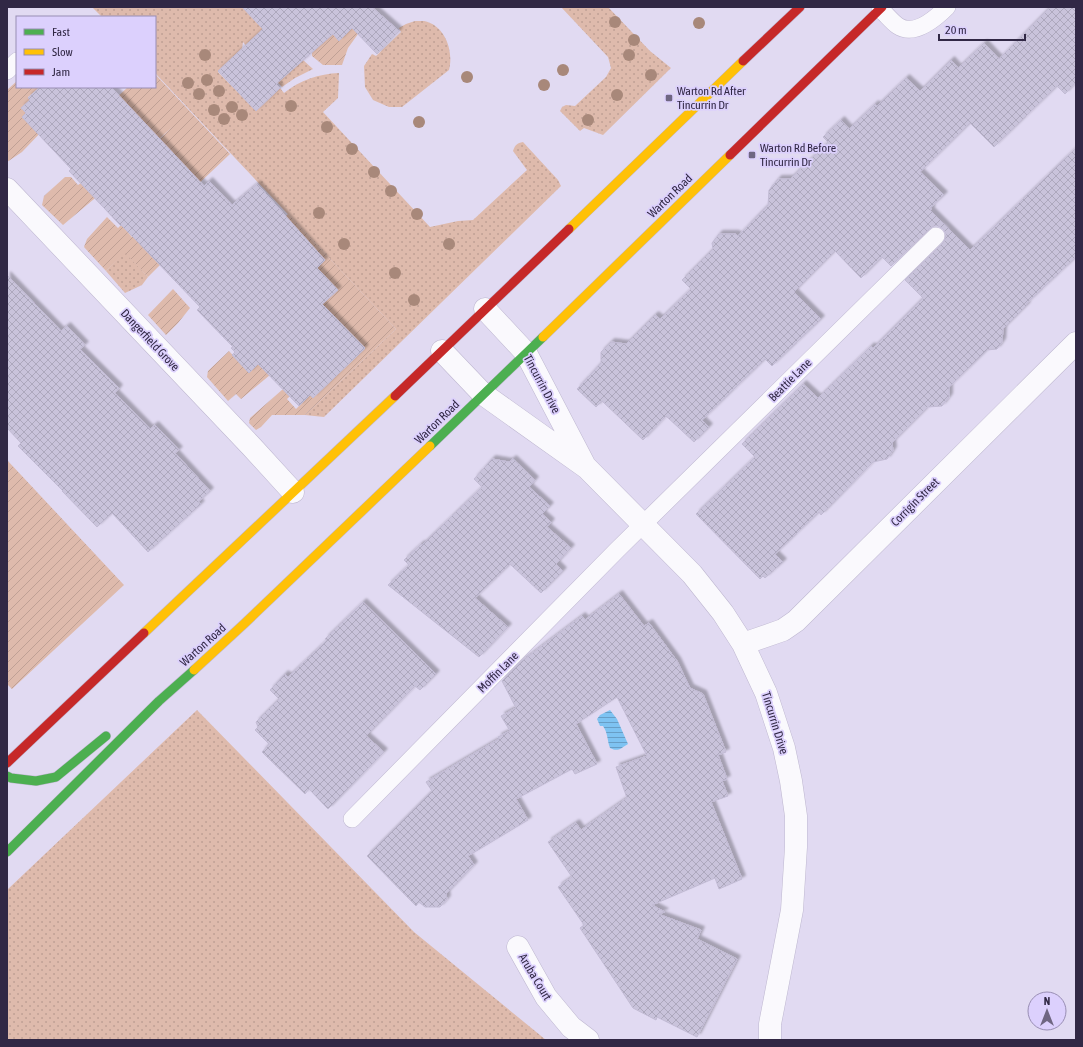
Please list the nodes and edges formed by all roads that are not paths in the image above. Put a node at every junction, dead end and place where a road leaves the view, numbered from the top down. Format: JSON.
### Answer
{"nodes":[{"id":1,"x":800,"y":7,"type":"edge"},
{"id":2,"x":947,"y":7,"type":"edge"},
{"id":3,"x":881,"y":8,"type":"edge"},
{"id":4,"x":16,"y":62,"type":"edge"},
{"id":5,"x":7,"y":71,"type":"edge"},
{"id":6,"x":7,"y":189,"type":"edge"},
{"id":7,"x":936,"y":236,"type":"dead end"},
{"id":8,"x":484,"y":309,"type":"junction"},
{"id":9,"x":1076,"y":343,"type":"edge"},
{"id":10,"x":442,"y":351,"type":"junction"},
{"id":11,"x":526,"y":353,"type":"junction"},
{"id":12,"x":483,"y":394,"type":"junction"},
{"id":13,"x":587,"y":468,"type":"junction"},
{"id":14,"x":293,"y":492,"type":"junction"},
{"id":15,"x":644,"y":524,"type":"junction"},
{"id":16,"x":743,"y":644,"type":"junction"},
{"id":17,"x":159,"y":701,"type":"junction"},
{"id":18,"x":7,"y":763,"type":"edge"},
{"id":19,"x":7,"y":776,"type":"edge"},
{"id":20,"x":352,"y":819,"type":"dead end"},
{"id":21,"x":7,"y":852,"type":"edge"},
{"id":22,"x":518,"y":947,"type":"dead end"},
{"id":23,"x":588,"y":1040,"type":"edge"},
{"id":24,"x":770,"y":1040,"type":"edge"}],
"edges":[{"from":1,"to":8,"type":"main road"},
{"from":2,"to":3,"type":"lane"},
{"from":3,"to":11,"type":"main road","name":"Warton Road"},
{"from":4,"to":5,"type":"lane"},
{"from":6,"to":14,"type":"street","name":"Dangerfield Grove"},
{"from":7,"to":15,"type":"lane","name":"Beattie Lane"},
{"from":8,"to":10,"type":"main road"},
{"from":8,"to":11,"type":"street","name":"Tincurrin Drive"},
{"from":9,"to":16,"type":"street","name":"Corrigin Street"},
{"from":10,"to":12,"type":"street","name":"Tincurrin Drive"},
{"from":10,"to":14,"type":"main road"},
{"from":11,"to":12,"type":"main road","name":"Warton Road"},
{"from":11,"to":13,"type":"street","name":"Tincurrin Drive"},
{"from":12,"to":13,"type":"street","name":"Tincurrin Drive"},
{"from":12,"to":17,"type":"main road","name":"Warton Road"},
{"from":13,"to":15,"type":"street","name":"Tincurrin Drive"},
{"from":14,"to":18,"type":"main road"},
{"from":15,"to":16,"type":"street","name":"Tincurrin Drive"},
{"from":15,"to":20,"type":"lane","name":"Moffin Lane"},
{"from":16,"to":24,"type":"street","name":"Tincurrin Drive"},
{"from":17,"to":19,"type":"main road"},
{"from":17,"to":21,"type":"main road","name":"Warton Road"},
{"from":22,"to":23,"type":"street","name":"Aruba Court"}]}
